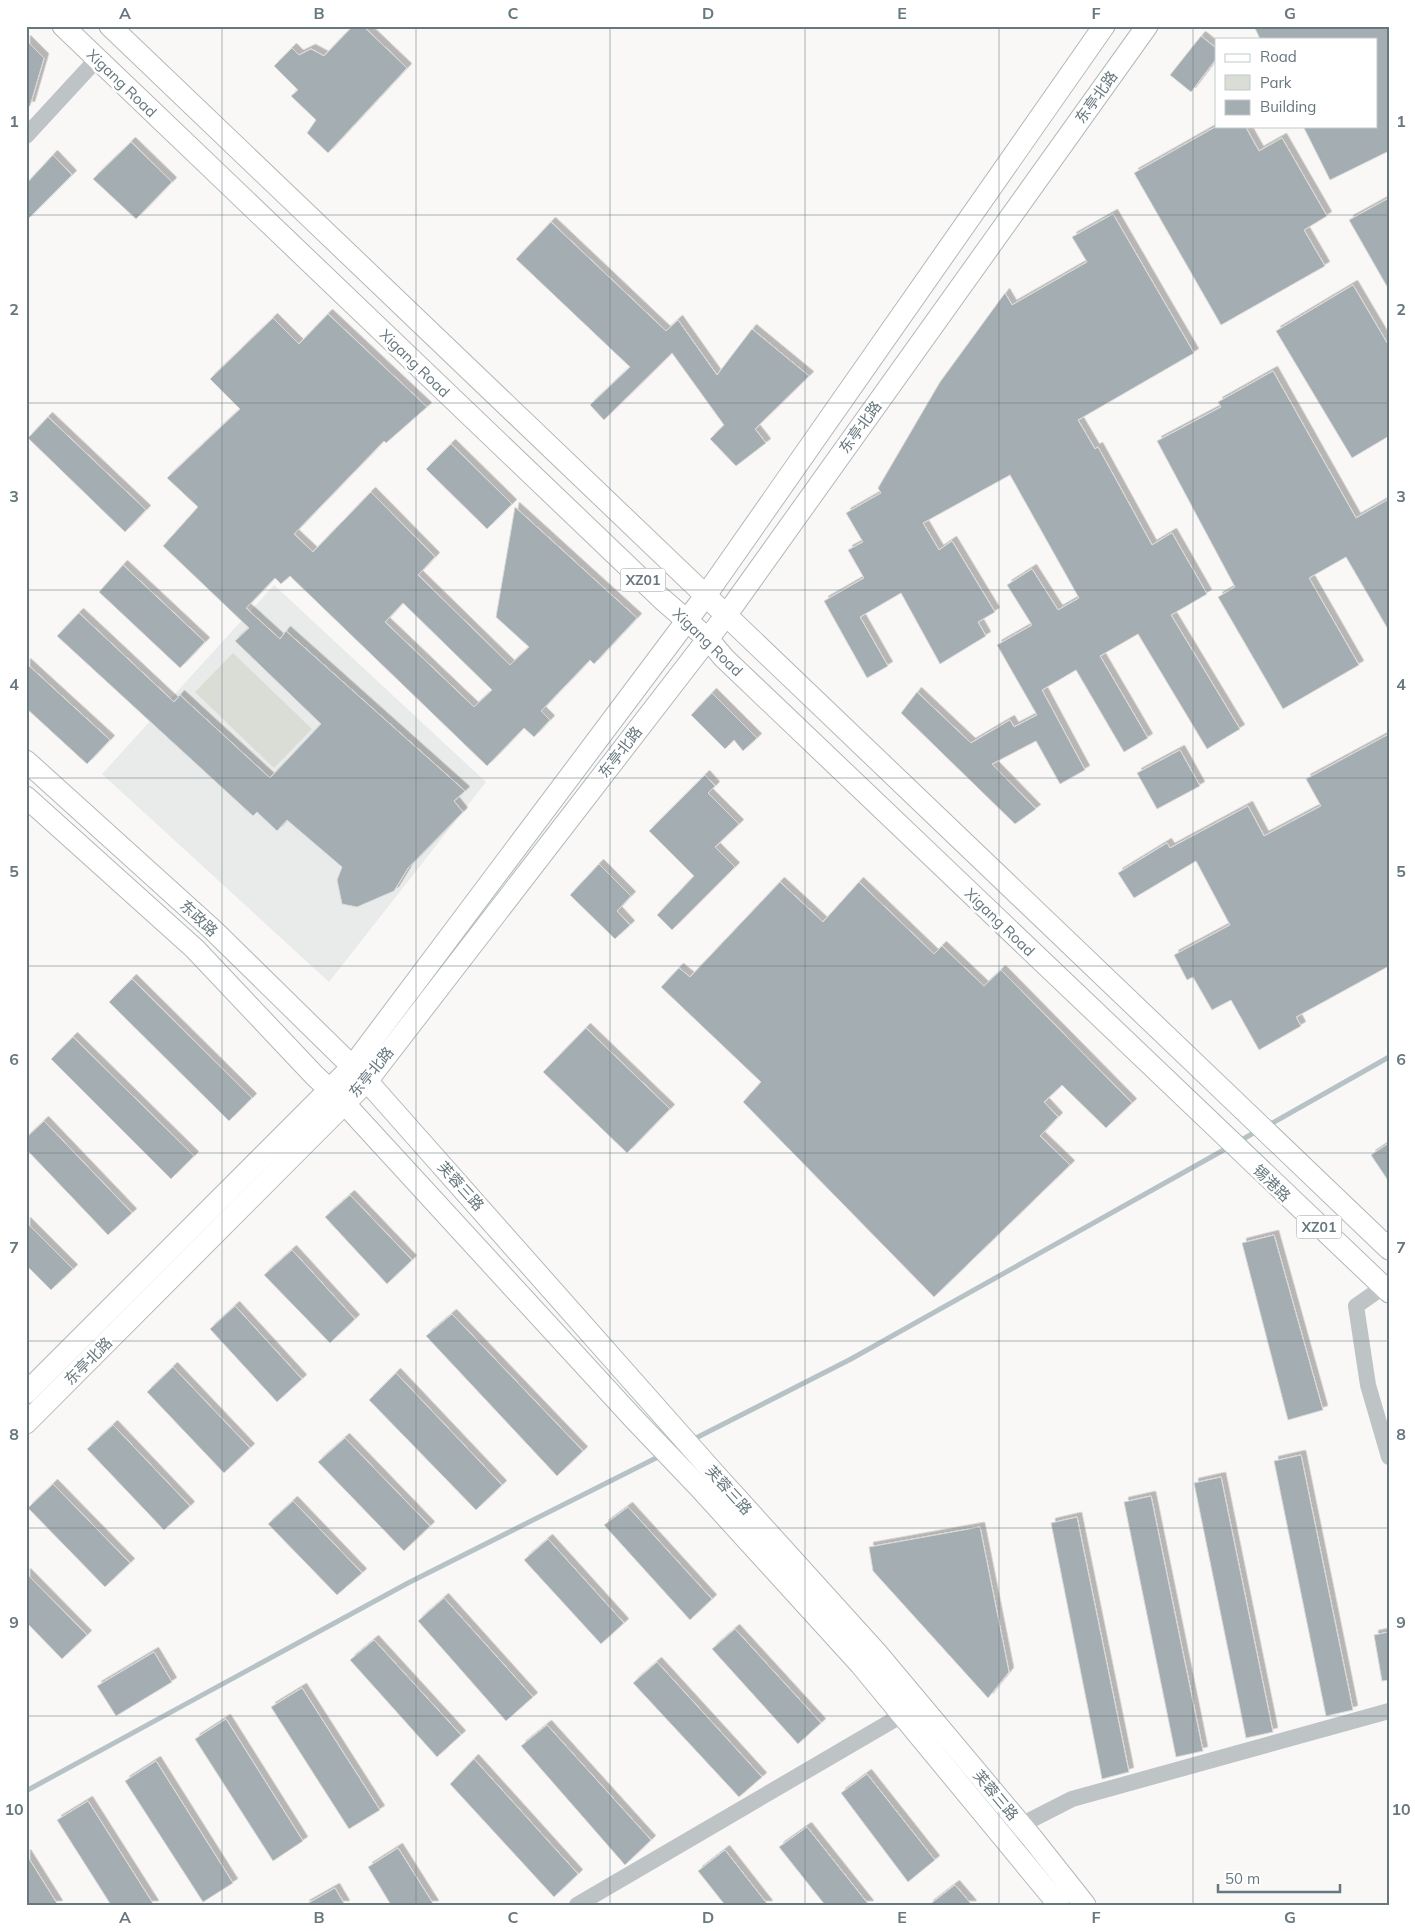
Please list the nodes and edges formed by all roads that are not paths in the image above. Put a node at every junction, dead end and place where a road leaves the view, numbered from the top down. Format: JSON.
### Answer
{"nodes":[{"id":1,"x":63,"y":26,"type":"edge"},
{"id":2,"x":110,"y":26,"type":"edge"},
{"id":3,"x":1104,"y":26,"type":"edge"},
{"id":4,"x":1146,"y":26,"type":"edge"},
{"id":5,"x":97,"y":59,"type":"junction"},
{"id":6,"x":26,"y":136,"type":"edge"},
{"id":7,"x":706,"y":595,"type":"junction"},
{"id":8,"x":726,"y":614,"type":"junction"},
{"id":9,"x":687,"y":621,"type":"junction"},
{"id":10,"x":708,"y":638,"type":"junction"},
{"id":11,"x":26,"y":761,"type":"edge"},
{"id":12,"x":26,"y":796,"type":"edge"},
{"id":13,"x":359,"y":1074,"type":"junction"},
{"id":14,"x":337,"y":1097,"type":"junction"},
{"id":15,"x":1222,"y":1134,"type":"joint"},
{"id":16,"x":1389,"y":1249,"type":"edge"},
{"id":17,"x":1386,"y":1289,"type":"edge"},
{"id":18,"x":26,"y":1393,"type":"edge"},
{"id":19,"x":26,"y":1423,"type":"edge"},
{"id":20,"x":1389,"y":1457,"type":"edge"},
{"id":21,"x":706,"y":1480,"type":"junction"},
{"id":22,"x":1389,"y":1711,"type":"edge"},
{"id":23,"x":902,"y":1714,"type":"junction"},
{"id":24,"x":1021,"y":1825,"type":"junction"},
{"id":25,"x":577,"y":1905,"type":"edge"},
{"id":26,"x":1059,"y":1905,"type":"edge"},
{"id":27,"x":1085,"y":1905,"type":"edge"}],
"edges":[{"from":1,"to":5,"type":"main road","name":"Xigang Road","number":"XZ01"},
{"from":2,"to":7,"type":"main road","name":"Xigang Road","number":"XZ01"},
{"from":3,"to":7,"type":"main road","name":"东亭北路"},
{"from":4,"to":8,"type":"main road","name":"东亭北路"},
{"from":5,"to":6,"type":"street"},
{"from":5,"to":9,"type":"main road","name":"Xigang Road","number":"XZ01"},
{"from":7,"to":8,"type":"main road","name":"Xigang Road","number":"XZ01"},
{"from":7,"to":9,"type":"main road","name":"东亭北路"},
{"from":8,"to":10,"type":"main road","name":"东亭北路"},
{"from":8,"to":16,"type":"main road","name":"Xigang Road","number":"XZ01"},
{"from":9,"to":10,"type":"main road","name":"Xigang Road","number":"XZ01"},
{"from":9,"to":13,"type":"main road","name":"东亭北路"},
{"from":10,"to":13,"type":"main road","name":"东亭北路"},
{"from":10,"to":15,"type":"main road","name":"Xigang Road","number":"XZ01"},
{"from":11,"to":13,"type":"main road","name":"东政路"},
{"from":12,"to":14,"type":"main road","name":"东政路"},
{"from":13,"to":14,"type":"main road","name":"东亭北路"},
{"from":13,"to":21,"type":"main road","name":"芙蓉三路"},
{"from":14,"to":18,"type":"main road","name":"东亭北路"},
{"from":14,"to":19,"type":"main road","name":"东亭北路"},
{"from":14,"to":21,"type":"main road","name":"芙蓉三路"},
{"from":15,"to":17,"type":"main road","name":"锡港路","number":"XZ01"},
{"from":17,"to":20,"type":"street"},
{"from":21,"to":23,"type":"main road","name":"芙蓉三路"},
{"from":21,"to":24,"type":"main road","name":"芙蓉三路"},
{"from":22,"to":24,"type":"street"},
{"from":23,"to":25,"type":"street"},
{"from":23,"to":26,"type":"main road","name":"芙蓉三路"},
{"from":24,"to":27,"type":"main road","name":"芙蓉三路"}]}
